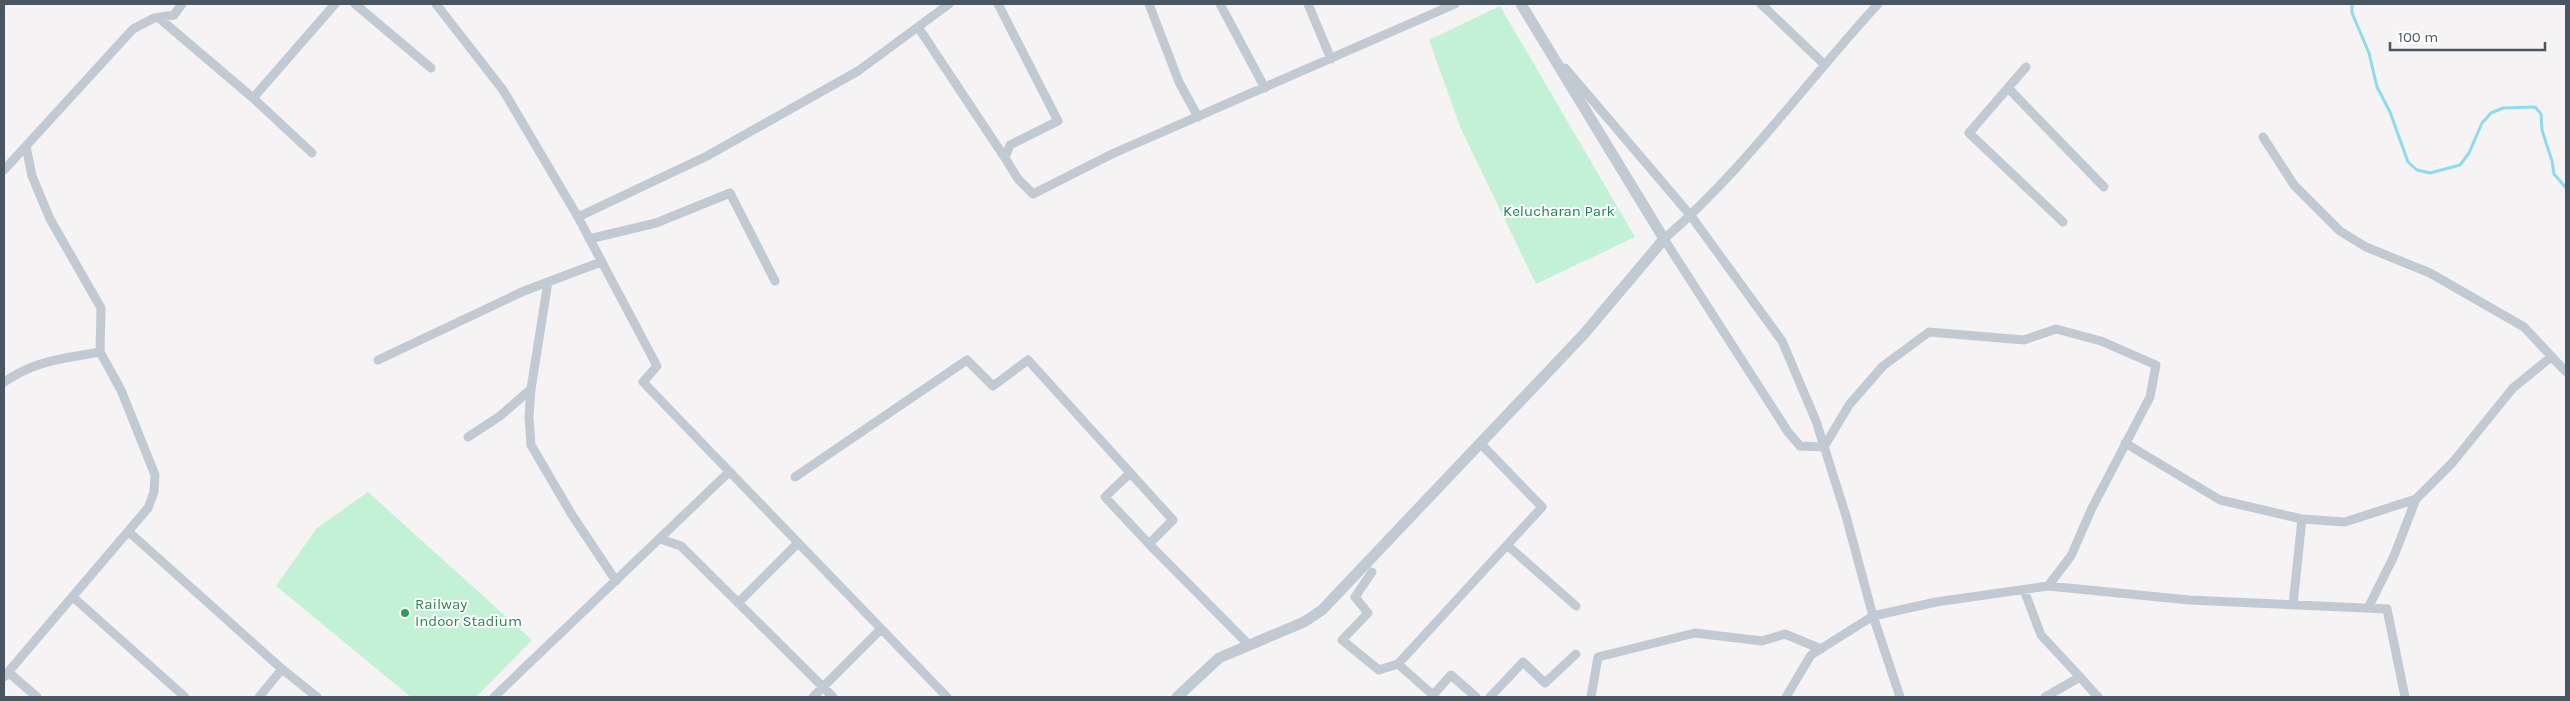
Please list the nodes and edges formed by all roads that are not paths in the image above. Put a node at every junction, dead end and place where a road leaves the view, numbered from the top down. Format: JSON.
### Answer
{"nodes":[{"id":1,"x":182,"y":4,"type":"edge"},
{"id":2,"x":335,"y":4,"type":"edge"},
{"id":3,"x":356,"y":4,"type":"edge"},
{"id":4,"x":436,"y":4,"type":"edge"},
{"id":5,"x":949,"y":4,"type":"edge"},
{"id":6,"x":998,"y":4,"type":"edge"},
{"id":7,"x":1149,"y":4,"type":"edge"},
{"id":8,"x":1220,"y":4,"type":"edge"},
{"id":9,"x":1308,"y":4,"type":"edge"},
{"id":10,"x":1455,"y":4,"type":"edge"},
{"id":11,"x":1521,"y":4,"type":"edge"},
{"id":12,"x":1761,"y":4,"type":"edge"},
{"id":13,"x":1878,"y":4,"type":"edge"},
{"id":14,"x":159,"y":18,"type":"junction"},
{"id":15,"x":918,"y":27,"type":"junction"},
{"id":16,"x":1550,"y":50,"type":"junction"},
{"id":17,"x":1331,"y":59,"type":"junction"},
{"id":18,"x":1825,"y":65,"type":"junction"},
{"id":19,"x":2026,"y":67,"type":"dead end"},
{"id":20,"x":431,"y":68,"type":"dead end"},
{"id":21,"x":1265,"y":88,"type":"junction"},
{"id":22,"x":2009,"y":89,"type":"junction"},
{"id":23,"x":253,"y":98,"type":"junction"},
{"id":24,"x":1198,"y":117,"type":"junction"},
{"id":25,"x":2263,"y":137,"type":"dead end"},
{"id":26,"x":26,"y":146,"type":"junction"},
{"id":27,"x":312,"y":153,"type":"dead end"},
{"id":28,"x":1006,"y":158,"type":"junction"},
{"id":29,"x":4,"y":170,"type":"edge"},
{"id":30,"x":2104,"y":187,"type":"dead end"},
{"id":31,"x":1690,"y":216,"type":"junction"},
{"id":32,"x":578,"y":217,"type":"junction"},
{"id":33,"x":2063,"y":222,"type":"dead end"},
{"id":34,"x":589,"y":239,"type":"junction"},
{"id":35,"x":1664,"y":239,"type":"junction"},
{"id":36,"x":601,"y":262,"type":"junction"},
{"id":37,"x":775,"y":281,"type":"dead end"},
{"id":38,"x":548,"y":282,"type":"junction"},
{"id":39,"x":100,"y":352,"type":"junction"},
{"id":40,"x":2550,"y":357,"type":"junction"},
{"id":41,"x":378,"y":360,"type":"dead end"},
{"id":42,"x":2566,"y":372,"type":"edge"},
{"id":43,"x":4,"y":382,"type":"edge"},
{"id":44,"x":531,"y":389,"type":"junction"},
{"id":45,"x":468,"y":437,"type":"dead end"},
{"id":46,"x":2125,"y":443,"type":"junction"},
{"id":47,"x":1482,"y":444,"type":"junction"},
{"id":48,"x":1824,"y":447,"type":"junction"},
{"id":49,"x":729,"y":472,"type":"junction"},
{"id":50,"x":1129,"y":474,"type":"junction"},
{"id":51,"x":795,"y":477,"type":"dead end"},
{"id":52,"x":2416,"y":499,"type":"junction"},
{"id":53,"x":2302,"y":519,"type":"junction"},
{"id":54,"x":129,"y":532,"type":"junction"},
{"id":55,"x":660,"y":539,"type":"junction"},
{"id":56,"x":798,"y":543,"type":"junction"},
{"id":57,"x":1149,"y":544,"type":"junction"},
{"id":58,"x":1507,"y":545,"type":"junction"},
{"id":59,"x":1372,"y":572,"type":"dead end"},
{"id":60,"x":616,"y":581,"type":"junction"},
{"id":61,"x":2048,"y":586,"type":"junction"},
{"id":62,"x":2024,"y":590,"type":"junction"},
{"id":63,"x":73,"y":597,"type":"junction"},
{"id":64,"x":738,"y":603,"type":"junction"},
{"id":65,"x":2293,"y":605,"type":"junction"},
{"id":66,"x":1576,"y":606,"type":"dead end"},
{"id":67,"x":2368,"y":608,"type":"junction"},
{"id":68,"x":1873,"y":616,"type":"junction"},
{"id":69,"x":881,"y":629,"type":"junction"},
{"id":70,"x":1248,"y":644,"type":"junction"},
{"id":71,"x":1821,"y":649,"type":"junction"},
{"id":72,"x":1576,"y":654,"type":"dead end"},
{"id":73,"x":1398,"y":664,"type":"junction"},
{"id":74,"x":282,"y":669,"type":"junction"},
{"id":75,"x":6,"y":674,"type":"edge"},
{"id":76,"x":2080,"y":677,"type":"junction"},
{"id":77,"x":823,"y":687,"type":"junction"},
{"id":78,"x":1182,"y":695,"type":"edge"},
{"id":79,"x":37,"y":697,"type":"edge"},
{"id":80,"x":185,"y":697,"type":"edge"},
{"id":81,"x":259,"y":697,"type":"edge"},
{"id":82,"x":317,"y":697,"type":"edge"},
{"id":83,"x":494,"y":697,"type":"edge"},
{"id":84,"x":813,"y":697,"type":"edge"},
{"id":85,"x":833,"y":697,"type":"edge"},
{"id":86,"x":947,"y":697,"type":"edge"},
{"id":87,"x":1476,"y":697,"type":"edge"},
{"id":88,"x":1490,"y":697,"type":"edge"},
{"id":89,"x":1591,"y":697,"type":"edge"},
{"id":90,"x":1786,"y":697,"type":"edge"},
{"id":91,"x":1900,"y":697,"type":"edge"},
{"id":92,"x":2045,"y":697,"type":"edge"},
{"id":93,"x":2098,"y":697,"type":"edge"},
{"id":94,"x":2405,"y":697,"type":"edge"}],
"edges":[{"from":1,"to":14,"type":"street"},
{"from":2,"to":23,"type":"street"},
{"from":3,"to":20,"type":"street"},
{"from":4,"to":32,"type":"street"},
{"from":5,"to":15,"type":"street"},
{"from":6,"to":28,"type":"street"},
{"from":7,"to":24,"type":"street"},
{"from":8,"to":21,"type":"street"},
{"from":9,"to":17,"type":"street"},
{"from":10,"to":17,"type":"street"},
{"from":11,"to":16,"type":"street"},
{"from":12,"to":18,"type":"street"},
{"from":13,"to":18,"type":"street"},
{"from":14,"to":23,"type":"street"},
{"from":14,"to":26,"type":"street"},
{"from":15,"to":28,"type":"street"},
{"from":15,"to":32,"type":"street"},
{"from":16,"to":31,"type":"street"},
{"from":16,"to":35,"type":"street"},
{"from":17,"to":21,"type":"street"},
{"from":18,"to":31,"type":"street"},
{"from":19,"to":22,"type":"street"},
{"from":21,"to":24,"type":"street"},
{"from":22,"to":30,"type":"street"},
{"from":22,"to":33,"type":"street"},
{"from":23,"to":27,"type":"street"},
{"from":24,"to":28,"type":"street"},
{"from":25,"to":40,"type":"street"},
{"from":26,"to":29,"type":"street"},
{"from":26,"to":39,"type":"street"},
{"from":31,"to":35,"type":"street"},
{"from":31,"to":48,"type":"street"},
{"from":32,"to":34,"type":"street"},
{"from":34,"to":36,"type":"street"},
{"from":34,"to":37,"type":"street"},
{"from":35,"to":47,"type":"street"},
{"from":35,"to":48,"type":"street"},
{"from":36,"to":38,"type":"street"},
{"from":36,"to":49,"type":"street"},
{"from":38,"to":41,"type":"street"},
{"from":38,"to":44,"type":"street"},
{"from":39,"to":43,"type":"street"},
{"from":39,"to":54,"type":"street"},
{"from":40,"to":42,"type":"street"},
{"from":40,"to":52,"type":"street"},
{"from":44,"to":45,"type":"street"},
{"from":44,"to":60,"type":"street"},
{"from":46,"to":48,"type":"street"},
{"from":46,"to":53,"type":"street"},
{"from":46,"to":61,"type":"street"},
{"from":47,"to":58,"type":"street"},
{"from":47,"to":70,"type":"street"},
{"from":48,"to":68,"type":"street"},
{"from":49,"to":55,"type":"street"},
{"from":49,"to":56,"type":"street"},
{"from":50,"to":51,"type":"street"},
{"from":50,"to":57,"type":"street"},
{"from":50,"to":57,"type":"street"},
{"from":52,"to":53,"type":"street"},
{"from":52,"to":67,"type":"street"},
{"from":53,"to":65,"type":"street"},
{"from":54,"to":63,"type":"street"},
{"from":54,"to":74,"type":"street"},
{"from":55,"to":60,"type":"street"},
{"from":55,"to":64,"type":"street"},
{"from":56,"to":64,"type":"street"},
{"from":56,"to":69,"type":"street"},
{"from":57,"to":70,"type":"street"},
{"from":58,"to":66,"type":"street"},
{"from":58,"to":73,"type":"street"},
{"from":59,"to":73,"type":"street"},
{"from":60,"to":83,"type":"street"},
{"from":61,"to":62,"type":"street"},
{"from":61,"to":65,"type":"street"},
{"from":62,"to":68,"type":"street"},
{"from":62,"to":76,"type":"street"},
{"from":63,"to":75,"type":"street"},
{"from":63,"to":80,"type":"street"},
{"from":64,"to":77,"type":"street"},
{"from":65,"to":67,"type":"street"},
{"from":67,"to":94,"type":"street"},
{"from":68,"to":71,"type":"street"},
{"from":68,"to":91,"type":"street"},
{"from":69,"to":77,"type":"street"},
{"from":69,"to":86,"type":"street"},
{"from":70,"to":78,"type":"street"},
{"from":71,"to":89,"type":"street"},
{"from":71,"to":90,"type":"street"},
{"from":72,"to":88,"type":"street"},
{"from":73,"to":87,"type":"street"},
{"from":74,"to":81,"type":"street"},
{"from":74,"to":82,"type":"street"},
{"from":75,"to":79,"type":"street"},
{"from":76,"to":92,"type":"street"},
{"from":76,"to":93,"type":"street"},
{"from":77,"to":84,"type":"street"},
{"from":77,"to":85,"type":"street"}]}
